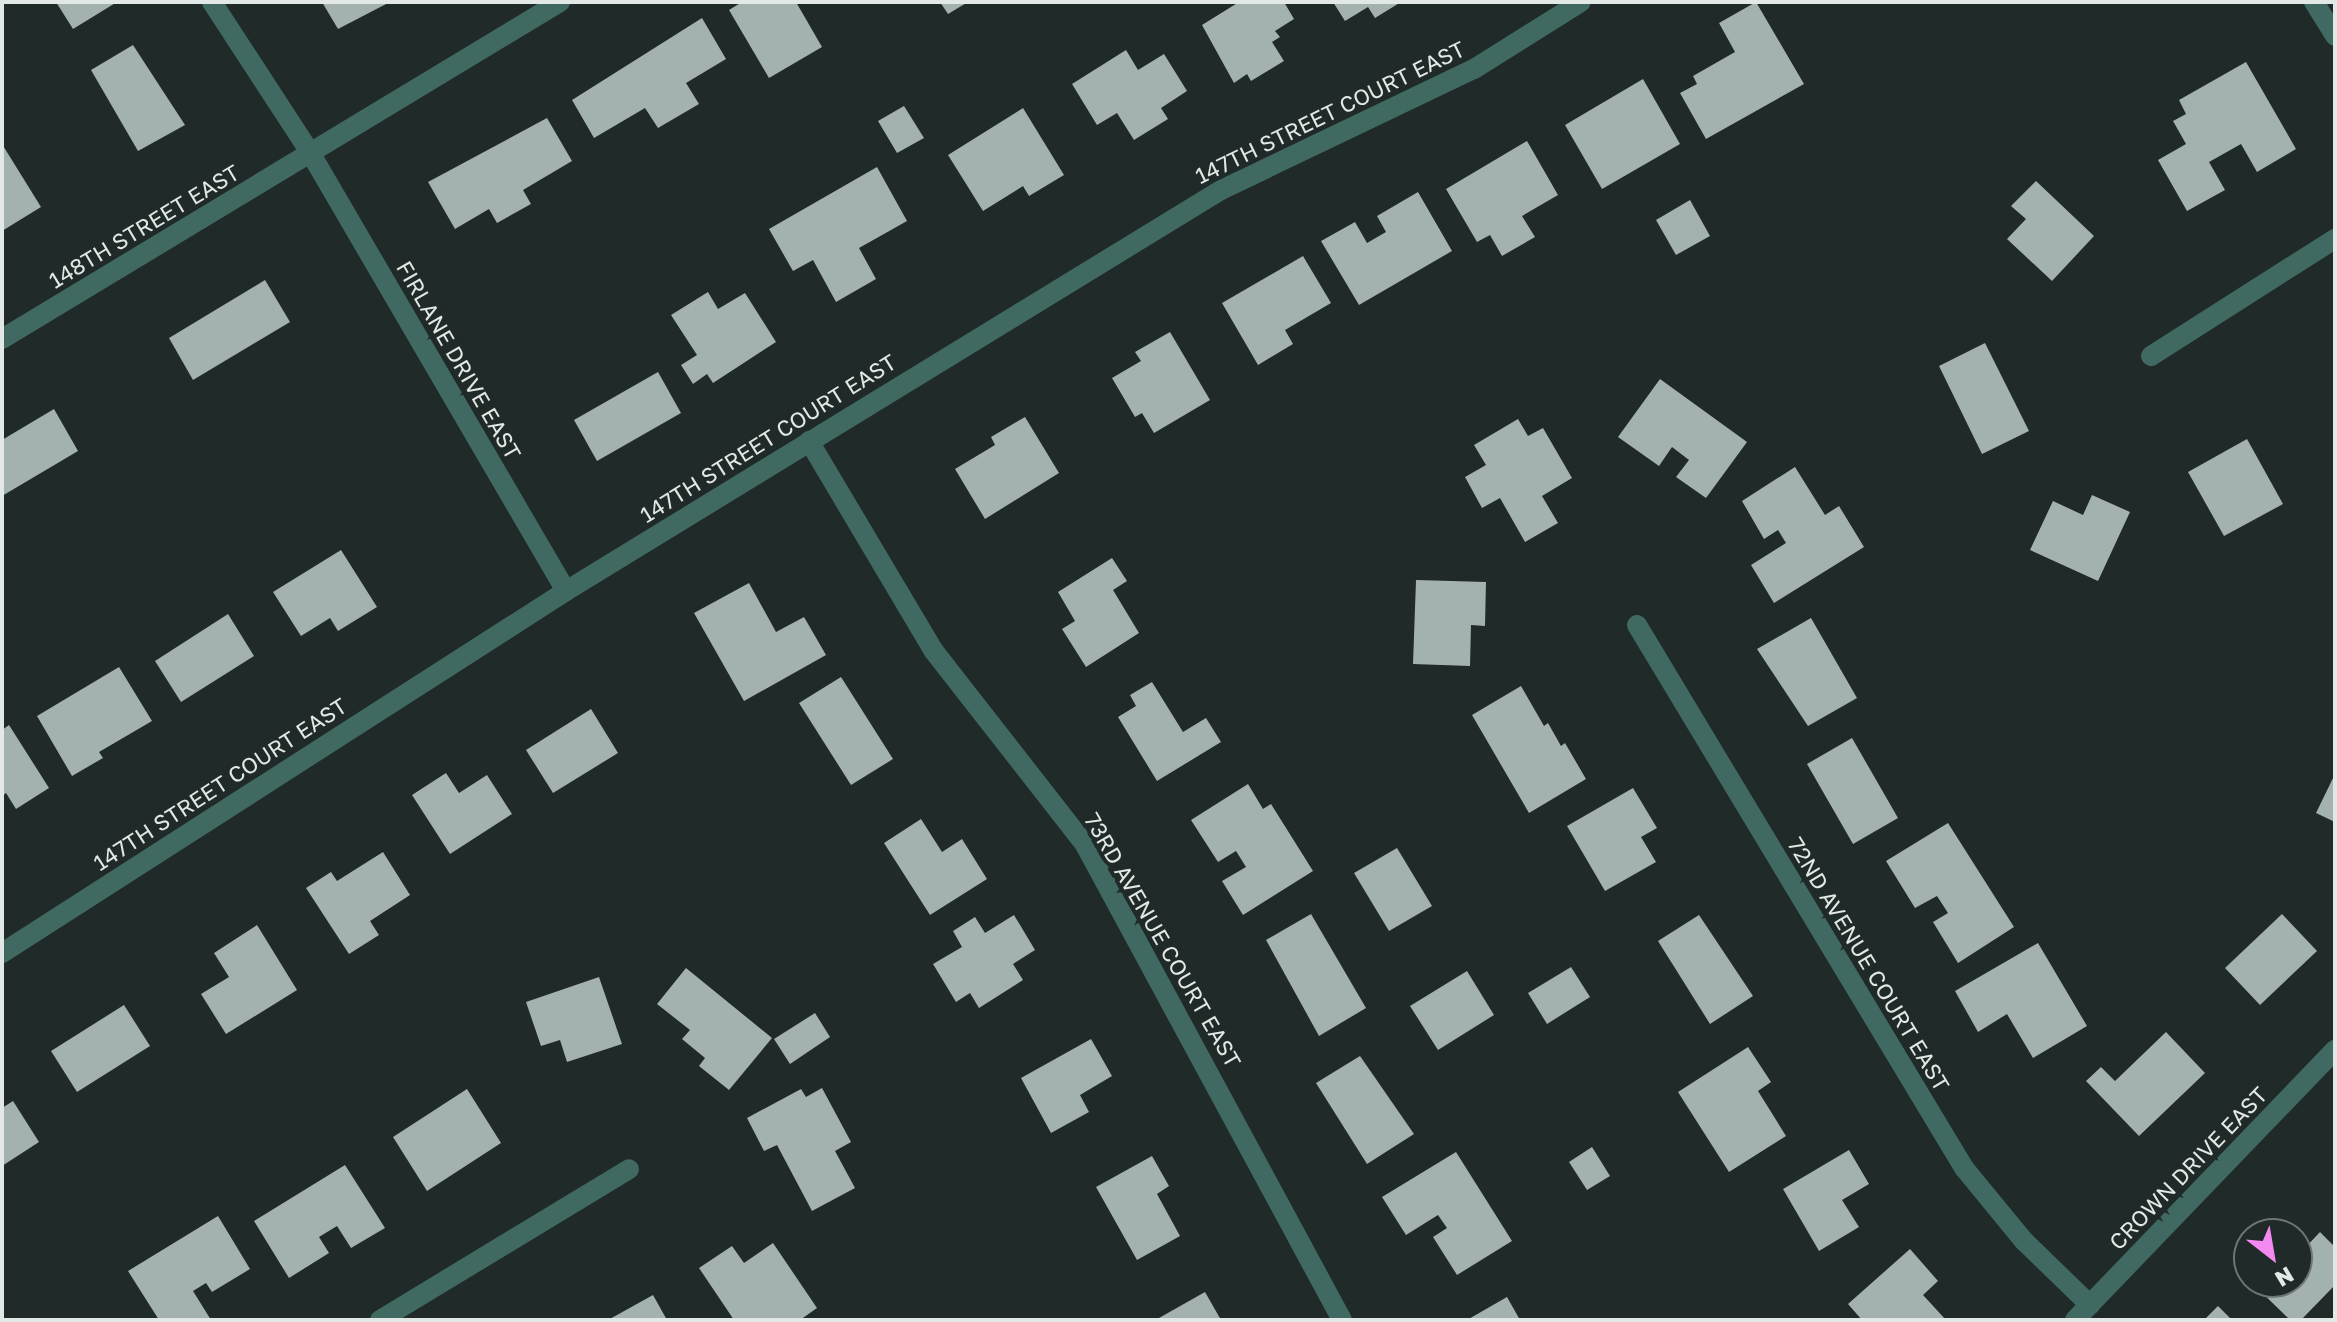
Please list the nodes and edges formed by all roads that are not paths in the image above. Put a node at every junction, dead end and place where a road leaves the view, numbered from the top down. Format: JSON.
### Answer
{"nodes":[{"id":1,"x":212,"y":2,"type":"edge"},
{"id":2,"x":560,"y":2,"type":"edge"},
{"id":3,"x":1581,"y":2,"type":"edge"},
{"id":4,"x":2314,"y":2,"type":"edge"},
{"id":5,"x":2335,"y":36,"type":"edge"},
{"id":6,"x":311,"y":154,"type":"junction"},
{"id":7,"x":2335,"y":239,"type":"edge"},
{"id":8,"x":2,"y":339,"type":"edge"},
{"id":9,"x":2151,"y":356,"type":"dead end"},
{"id":10,"x":809,"y":441,"type":"junction"},
{"id":11,"x":566,"y":591,"type":"junction"},
{"id":12,"x":1637,"y":625,"type":"dead end"},
{"id":13,"x":2,"y":953,"type":"edge"},
{"id":14,"x":2335,"y":1050,"type":"edge"},
{"id":15,"x":629,"y":1169,"type":"dead end"},
{"id":16,"x":2090,"y":1305,"type":"junction"},
{"id":17,"x":380,"y":1320,"type":"edge"},
{"id":18,"x":1342,"y":1320,"type":"edge"},
{"id":19,"x":2075,"y":1320,"type":"edge"}],
"edges":[{"from":1,"to":6,"type":"street"},
{"from":2,"to":6,"type":"street","name":"148TH STREET EAST"},
{"from":3,"to":10,"type":"street","name":"147TH STREET COURT EAST"},
{"from":4,"to":5,"type":"street"},
{"from":6,"to":8,"type":"street","name":"148TH STREET EAST"},
{"from":6,"to":11,"type":"street","name":"FIRLANE DRIVE EAST"},
{"from":7,"to":9,"type":"street"},
{"from":10,"to":11,"type":"street","name":"147TH STREET COURT EAST"},
{"from":10,"to":18,"type":"street","name":"73RD AVENUE COURT EAST"},
{"from":11,"to":13,"type":"street","name":"147TH STREET COURT EAST"},
{"from":12,"to":16,"type":"street","name":"72ND AVENUE COURT EAST"},
{"from":14,"to":16,"type":"street","name":"CROWN DRIVE EAST"},
{"from":15,"to":17,"type":"street"},
{"from":16,"to":19,"type":"street","name":"CROWN DRIVE EAST"}]}
